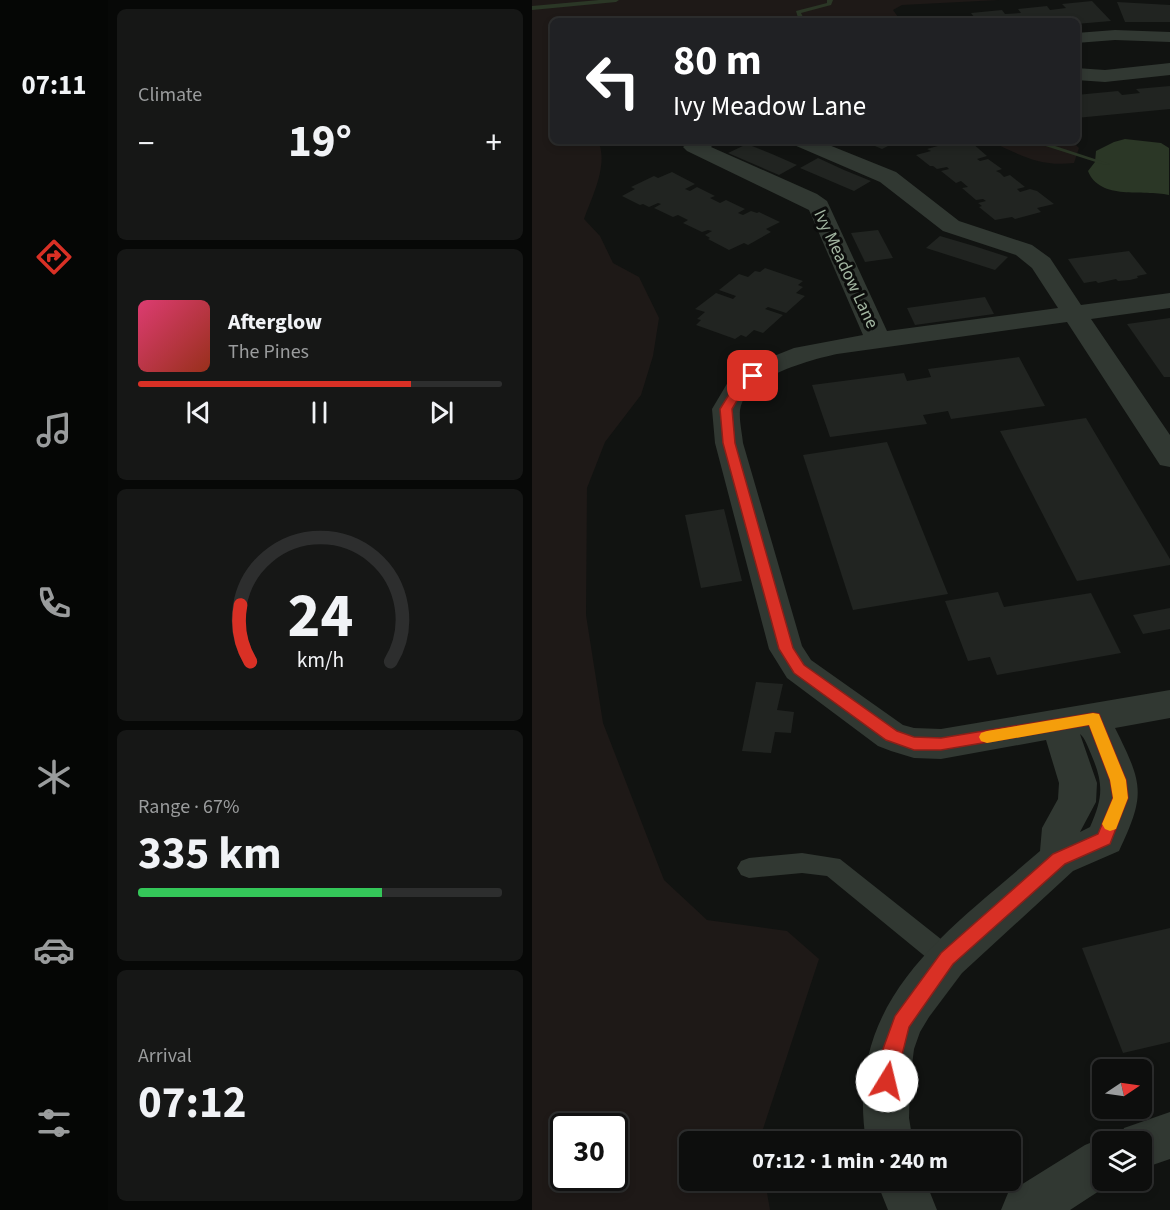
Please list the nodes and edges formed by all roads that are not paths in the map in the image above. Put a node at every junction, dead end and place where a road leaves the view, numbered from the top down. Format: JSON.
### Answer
{"nodes":[{"id":1,"x":1170,"y":37,"type":"edge"},
{"id":2,"x":1080,"y":38,"type":"edge"},
{"id":3,"x":1170,"y":69,"type":"edge"},
{"id":4,"x":1080,"y":74,"type":"edge"},
{"id":5,"x":700,"y":144,"type":"edge"},
{"id":6,"x":808,"y":144,"type":"edge"},
{"id":7,"x":1170,"y":300,"type":"edge"},
{"id":8,"x":1075,"y":312,"type":"junction"},
{"id":9,"x":878,"y":340,"type":"junction"},
{"id":10,"x":1170,"y":458,"type":"edge"},
{"id":11,"x":1170,"y":704,"type":"edge"},
{"id":12,"x":1075,"y":721,"type":"junction"},
{"id":13,"x":750,"y":868,"type":"dead end"},
{"id":14,"x":947,"y":958,"type":"junction"},
{"id":15,"x":888,"y":1131,"type":"edge"},
{"id":16,"x":1170,"y":1135,"type":"edge"},
{"id":17,"x":1152,"y":1141,"type":"edge"},
{"id":18,"x":1092,"y":1168,"type":"edge"},
{"id":19,"x":905,"y":1191,"type":"edge"},
{"id":20,"x":913,"y":1210,"type":"edge"},
{"id":21,"x":1025,"y":1210,"type":"edge"}],
"edges":[{"from":1,"to":2,"type":"street"},
{"from":3,"to":4,"type":"street"},
{"from":5,"to":9,"type":"street","name":"Ivy Meadow Lane"},
{"from":6,"to":8,"type":"street"},
{"from":7,"to":8,"type":"street","name":"Ivy Meadow Lane"},
{"from":8,"to":9,"type":"street","name":"Ivy Meadow Lane"},
{"from":8,"to":10,"type":"street"},
{"from":9,"to":12,"type":"street","name":"Ivy Meadow Lane"},
{"from":11,"to":12,"type":"street","name":"Ivy Meadow Lane"},
{"from":12,"to":14,"type":"street"},
{"from":13,"to":14,"type":"lane"},
{"from":14,"to":15,"type":"street"},
{"from":16,"to":17,"type":"street"},
{"from":18,"to":21,"type":"street"},
{"from":19,"to":20,"type":"street"}]}
